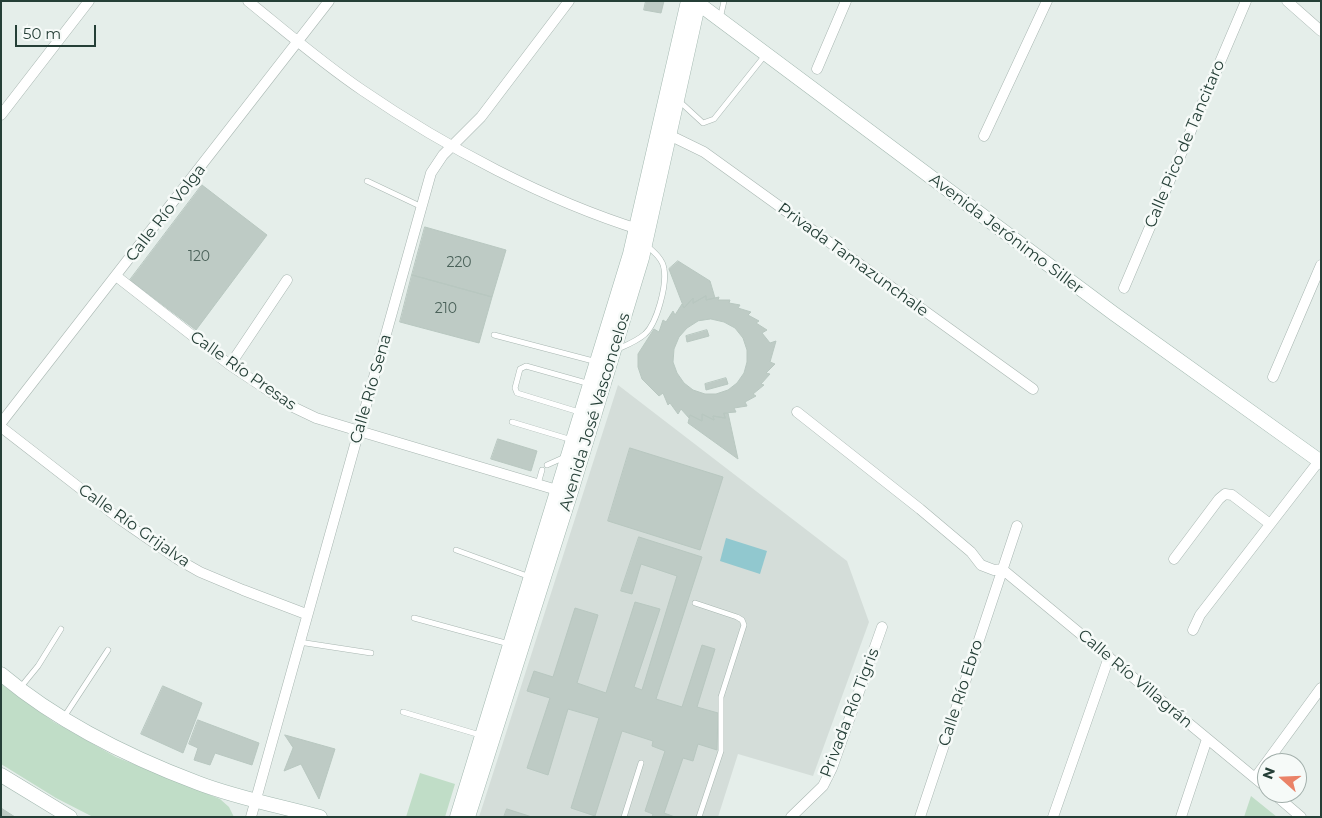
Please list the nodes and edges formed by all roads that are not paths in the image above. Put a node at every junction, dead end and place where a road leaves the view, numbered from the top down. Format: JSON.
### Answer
{"nodes":[{"id":1,"x":89,"y":1,"type":"edge"},
{"id":2,"x":248,"y":1,"type":"edge"},
{"id":3,"x":329,"y":1,"type":"edge"},
{"id":4,"x":569,"y":1,"type":"edge"},
{"id":5,"x":724,"y":1,"type":"edge"},
{"id":6,"x":846,"y":1,"type":"edge"},
{"id":7,"x":1047,"y":1,"type":"edge"},
{"id":8,"x":1246,"y":1,"type":"edge"},
{"id":9,"x":1287,"y":1,"type":"edge"},
{"id":10,"x":695,"y":2,"type":"edge"},
{"id":11,"x":720,"y":19,"type":"junction"},
{"id":12,"x":1321,"y":31,"type":"edge"},
{"id":13,"x":299,"y":42,"type":"junction"},
{"id":14,"x":766,"y":54,"type":"junction"},
{"id":15,"x":817,"y":69,"type":"dead end"},
{"id":16,"x":678,"y":100,"type":"junction"},
{"id":17,"x":1,"y":115,"type":"edge"},
{"id":18,"x":665,"y":132,"type":"junction"},
{"id":19,"x":984,"y":136,"type":"dead end"},
{"id":20,"x":454,"y":146,"type":"junction"},
{"id":21,"x":367,"y":181,"type":"dead end"},
{"id":22,"x":422,"y":207,"type":"junction"},
{"id":23,"x":644,"y":235,"type":"junction"},
{"id":24,"x":1321,"y":265,"type":"edge"},
{"id":25,"x":116,"y":276,"type":"junction"},
{"id":26,"x":287,"y":280,"type":"dead end"},
{"id":27,"x":1124,"y":288,"type":"dead end"},
{"id":28,"x":494,"y":334,"type":"dead end"},
{"id":29,"x":615,"y":350,"type":"junction"},
{"id":30,"x":597,"y":362,"type":"junction"},
{"id":31,"x":230,"y":365,"type":"junction"},
{"id":32,"x":1273,"y":377,"type":"dead end"},
{"id":33,"x":591,"y":384,"type":"junction"},
{"id":34,"x":1033,"y":389,"type":"dead end"},
{"id":35,"x":797,"y":412,"type":"dead end"},
{"id":36,"x":582,"y":413,"type":"junction"},
{"id":37,"x":512,"y":422,"type":"dead end"},
{"id":38,"x":1,"y":425,"type":"edge"},
{"id":39,"x":359,"y":432,"type":"junction"},
{"id":40,"x":572,"y":440,"type":"junction"},
{"id":41,"x":568,"y":456,"type":"junction"},
{"id":42,"x":1320,"y":461,"type":"edge"},
{"id":43,"x":547,"y":465,"type":"dead end"},
{"id":44,"x":542,"y":470,"type":"dead end"},
{"id":45,"x":538,"y":484,"type":"junction"},
{"id":46,"x":557,"y":490,"type":"junction"},
{"id":47,"x":1270,"y":524,"type":"junction"},
{"id":48,"x":1017,"y":526,"type":"dead end"},
{"id":49,"x":456,"y":550,"type":"dead end"},
{"id":50,"x":1174,"y":560,"type":"dead end"},
{"id":51,"x":1002,"y":569,"type":"junction"},
{"id":52,"x":537,"y":579,"type":"junction"},
{"id":53,"x":695,"y":603,"type":"dead end"},
{"id":54,"x":306,"y":614,"type":"junction"},
{"id":55,"x":414,"y":618,"type":"dead end"},
{"id":56,"x":882,"y":627,"type":"dead end"},
{"id":57,"x":61,"y":629,"type":"dead end"},
{"id":58,"x":1193,"y":630,"type":"dead end"},
{"id":59,"x":299,"y":642,"type":"junction"},
{"id":60,"x":510,"y":645,"type":"junction"},
{"id":61,"x":108,"y":650,"type":"dead end"},
{"id":62,"x":371,"y":653,"type":"dead end"},
{"id":63,"x":1109,"y":657,"type":"junction"},
{"id":64,"x":1,"y":674,"type":"edge"},
{"id":65,"x":1321,"y":688,"type":"edge"},
{"id":66,"x":20,"y":689,"type":"junction"},
{"id":67,"x":403,"y":712,"type":"dead end"},
{"id":68,"x":64,"y":718,"type":"junction"},
{"id":69,"x":487,"y":737,"type":"junction"},
{"id":70,"x":1207,"y":739,"type":"junction"},
{"id":71,"x":641,"y":763,"type":"dead end"},
{"id":72,"x":1,"y":775,"type":"edge"},
{"id":73,"x":1255,"y":778,"type":"joint"},
{"id":74,"x":256,"y":799,"type":"junction"},
{"id":75,"x":1285,"y":803,"type":"edge"},
{"id":76,"x":55,"y":813,"type":"edge"},
{"id":77,"x":70,"y":817,"type":"edge"},
{"id":78,"x":250,"y":817,"type":"edge"},
{"id":79,"x":320,"y":817,"type":"edge"},
{"id":80,"x":457,"y":817,"type":"edge"},
{"id":81,"x":468,"y":817,"type":"edge"},
{"id":82,"x":624,"y":817,"type":"edge"},
{"id":83,"x":699,"y":817,"type":"edge"},
{"id":84,"x":792,"y":817,"type":"edge"},
{"id":85,"x":920,"y":817,"type":"edge"},
{"id":86,"x":1053,"y":817,"type":"edge"},
{"id":87,"x":1181,"y":817,"type":"edge"},
{"id":88,"x":1301,"y":817,"type":"edge"}],
"edges":[{"from":1,"to":17,"type":"street"},
{"from":2,"to":13,"type":"street"},
{"from":3,"to":13,"type":"street","name":"Calle Río Volga"},
{"from":4,"to":20,"type":"street","name":"Calle Río Sena"},
{"from":5,"to":11,"type":"lane"},
{"from":6,"to":15,"type":"street"},
{"from":7,"to":19,"type":"street"},
{"from":8,"to":27,"type":"street","name":"Calle Pico de Tancitaro"},
{"from":9,"to":12,"type":"street"},
{"from":10,"to":11,"type":"main road","name":"Avenida Jerónimo Siller"},
{"from":10,"to":16,"type":"main road","name":"Avenida José Vasconcelos"},
{"from":10,"to":18,"type":"main road","name":"Avenida José Vasconcelos"},
{"from":11,"to":14,"type":"main road","name":"Avenida Jerónimo Siller"},
{"from":13,"to":20,"type":"street"},
{"from":13,"to":25,"type":"street","name":"Calle Río Volga"},
{"from":14,"to":16,"type":"lane"},
{"from":14,"to":42,"type":"main road","name":"Avenida Jerónimo Siller"},
{"from":16,"to":18,"type":"main road","name":"Avenida José Vasconcelos"},
{"from":18,"to":23,"type":"main road","name":"Avenida José Vasconcelos"},
{"from":18,"to":34,"type":"street","name":"Privada Tamazunchale"},
{"from":20,"to":22,"type":"street","name":"Calle Río Sena"},
{"from":20,"to":23,"type":"street"},
{"from":21,"to":22,"type":"lane"},
{"from":22,"to":39,"type":"street","name":"Calle Río Sena"},
{"from":23,"to":29,"type":"main road","name":"Avenida José Vasconcelos"},
{"from":23,"to":29,"type":"lane"},
{"from":23,"to":30,"type":"main road","name":"Avenida José Vasconcelos"},
{"from":24,"to":32,"type":"street"},
{"from":25,"to":31,"type":"street","name":"Calle Río Presas"},
{"from":25,"to":38,"type":"street","name":"Calle Río Volga"},
{"from":26,"to":31,"type":"street"},
{"from":28,"to":30,"type":"lane"},
{"from":29,"to":52,"type":"main road","name":"Avenida José Vasconcelos"},
{"from":30,"to":33,"type":"main road","name":"Avenida José Vasconcelos"},
{"from":31,"to":39,"type":"street","name":"Calle Río Presas"},
{"from":33,"to":36,"type":"main road","name":"Avenida José Vasconcelos"},
{"from":33,"to":36,"type":"lane"},
{"from":35,"to":51,"type":"street"},
{"from":36,"to":40,"type":"main road","name":"Avenida José Vasconcelos"},
{"from":37,"to":40,"type":"lane"},
{"from":38,"to":54,"type":"street","name":"Calle Río Grijalva"},
{"from":39,"to":45,"type":"street","name":"Calle Río Presas"},
{"from":39,"to":54,"type":"street","name":"Calle Río Sena"},
{"from":40,"to":41,"type":"main road","name":"Avenida José Vasconcelos"},
{"from":41,"to":43,"type":"lane"},
{"from":41,"to":46,"type":"main road","name":"Avenida José Vasconcelos"},
{"from":42,"to":47,"type":"street"},
{"from":44,"to":45,"type":"lane"},
{"from":45,"to":46,"type":"street","name":"Calle Río Presas"},
{"from":46,"to":52,"type":"main road","name":"Avenida José Vasconcelos"},
{"from":47,"to":50,"type":"street"},
{"from":47,"to":58,"type":"street"},
{"from":48,"to":51,"type":"street","name":"Calle Río Ebro"},
{"from":49,"to":52,"type":"lane"},
{"from":51,"to":63,"type":"street","name":"Calle Río Villagrán"},
{"from":51,"to":85,"type":"street","name":"Calle Río Ebro"},
{"from":52,"to":60,"type":"main road","name":"Avenida José Vasconcelos"},
{"from":52,"to":69,"type":"main road","name":"Avenida José Vasconcelos"},
{"from":53,"to":83,"type":"lane"},
{"from":54,"to":59,"type":"street","name":"Calle Río Sena"},
{"from":55,"to":60,"type":"lane"},
{"from":56,"to":84,"type":"street","name":"Privada Río Tigris"},
{"from":57,"to":66,"type":"lane"},
{"from":59,"to":62,"type":"lane"},
{"from":59,"to":74,"type":"street","name":"Calle Río Sena"},
{"from":60,"to":69,"type":"main road","name":"Avenida José Vasconcelos"},
{"from":61,"to":68,"type":"lane"},
{"from":63,"to":70,"type":"street","name":"Calle Río Villagrán"},
{"from":63,"to":86,"type":"street"},
{"from":64,"to":66,"type":"main road"},
{"from":65,"to":73,"type":"street"},
{"from":66,"to":68,"type":"main road"},
{"from":67,"to":69,"type":"lane"},
{"from":68,"to":74,"type":"main road"},
{"from":69,"to":80,"type":"main road","name":"Avenida José Vasconcelos"},
{"from":69,"to":81,"type":"main road","name":"Avenida José Vasconcelos"},
{"from":70,"to":73,"type":"street","name":"Calle Río Villagrán"},
{"from":70,"to":87,"type":"street"},
{"from":71,"to":82,"type":"lane"},
{"from":72,"to":76,"type":"main road"},
{"from":74,"to":78,"type":"street","name":"Calle Río Sena"},
{"from":74,"to":79,"type":"main road"},
{"from":75,"to":88,"type":"street"},
{"from":76,"to":77,"type":"main road"}]}
